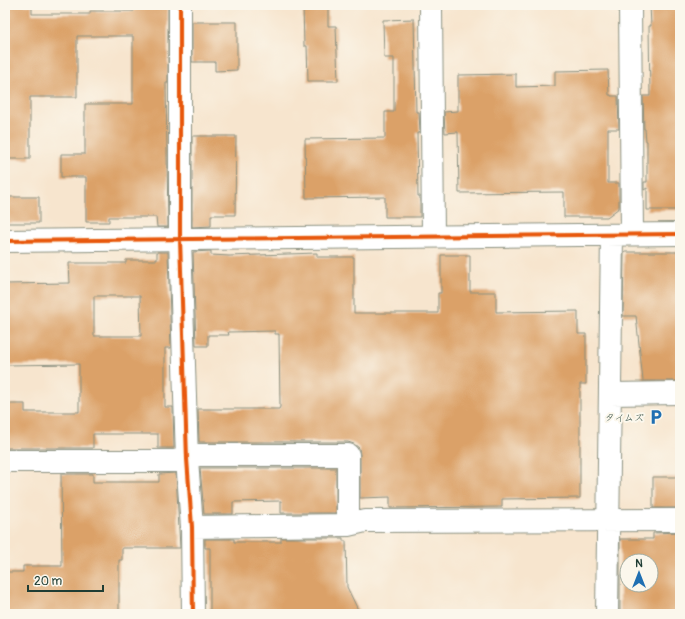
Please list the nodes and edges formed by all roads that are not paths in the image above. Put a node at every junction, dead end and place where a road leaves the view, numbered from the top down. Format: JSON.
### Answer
{"nodes":[{"id":1,"x":180,"y":5,"type":"edge"},
{"id":2,"x":431,"y":5,"type":"edge"},
{"id":3,"x":630,"y":5,"type":"edge"},
{"id":4,"x":622,"y":234,"type":"junction"},
{"id":5,"x":680,"y":234,"type":"edge"},
{"id":6,"x":433,"y":236,"type":"junction"},
{"id":7,"x":180,"y":239,"type":"junction"},
{"id":8,"x":5,"y":241,"type":"edge"},
{"id":9,"x":680,"y":393,"type":"edge"},
{"id":10,"x":610,"y":394,"type":"junction"},
{"id":11,"x":187,"y":459,"type":"junction"},
{"id":12,"x":5,"y":461,"type":"edge"},
{"id":13,"x":608,"y":520,"type":"junction"},
{"id":14,"x":680,"y":520,"type":"edge"},
{"id":15,"x":348,"y":525,"type":"junction"},
{"id":16,"x":192,"y":527,"type":"junction"},
{"id":17,"x":193,"y":614,"type":"edge"},
{"id":18,"x":607,"y":614,"type":"edge"}],
"edges":[{"from":1,"to":7,"type":"street"},
{"from":2,"to":6,"type":"street"},
{"from":3,"to":4,"type":"street"},
{"from":4,"to":5,"type":"street"},
{"from":4,"to":6,"type":"street"},
{"from":4,"to":10,"type":"street"},
{"from":6,"to":7,"type":"street"},
{"from":7,"to":8,"type":"street"},
{"from":7,"to":11,"type":"street"},
{"from":9,"to":10,"type":"street"},
{"from":10,"to":13,"type":"street"},
{"from":11,"to":12,"type":"street"},
{"from":11,"to":15,"type":"street"},
{"from":11,"to":16,"type":"street"},
{"from":13,"to":14,"type":"street"},
{"from":13,"to":15,"type":"street"},
{"from":13,"to":18,"type":"street"},
{"from":15,"to":16,"type":"street"},
{"from":16,"to":17,"type":"street"}]}
